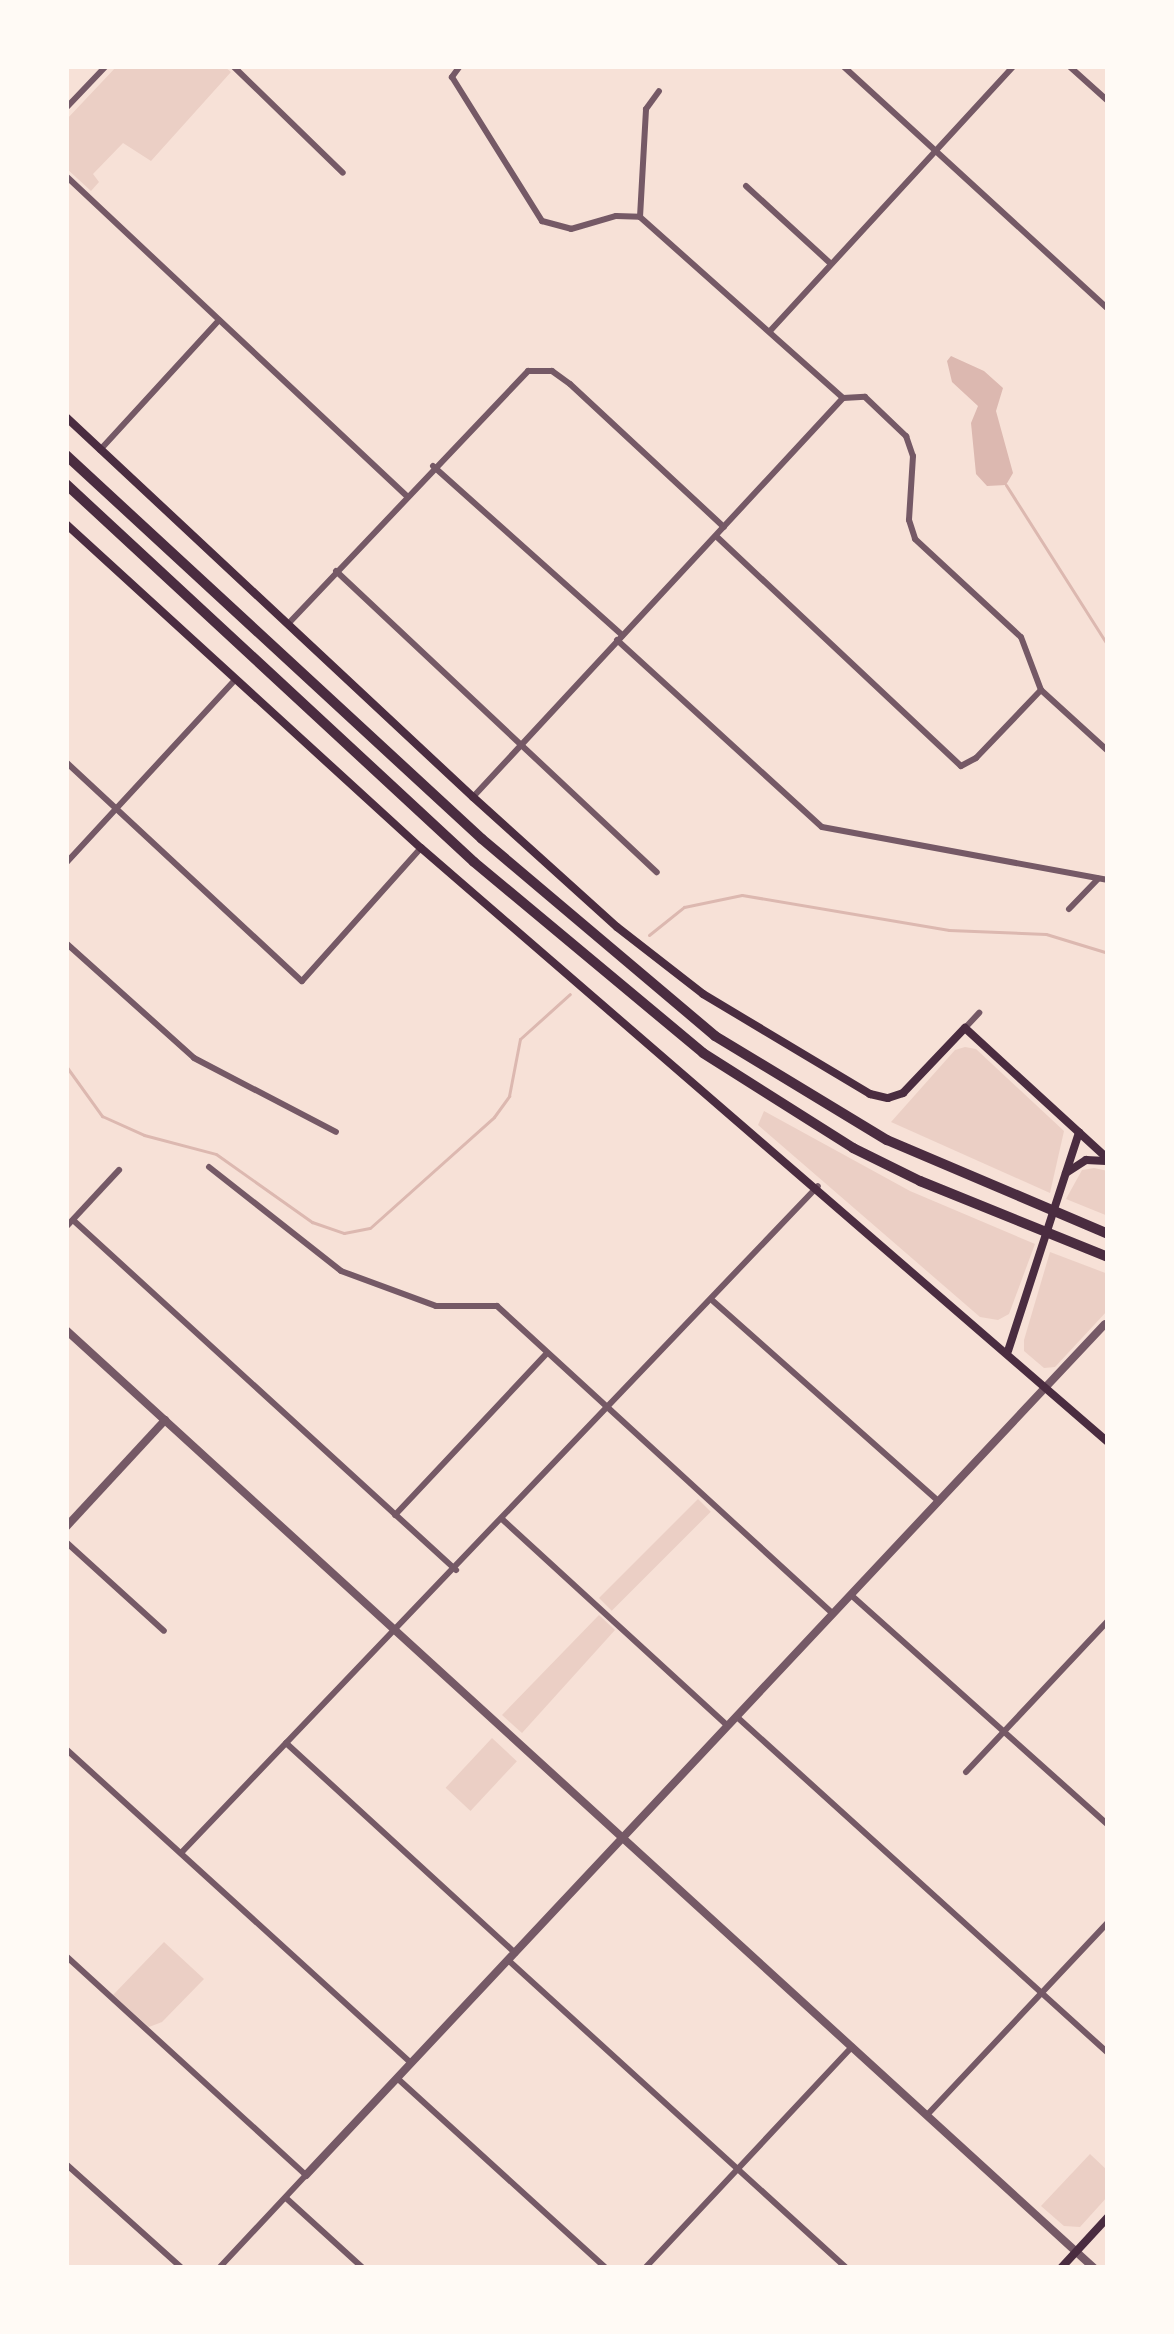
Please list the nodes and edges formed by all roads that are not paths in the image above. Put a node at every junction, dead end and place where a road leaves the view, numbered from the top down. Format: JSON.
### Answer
{"nodes":[{"id":1,"x":106,"y":66,"type":"edge"},
{"id":2,"x":233,"y":66,"type":"edge"},
{"id":3,"x":460,"y":66,"type":"edge"},
{"id":4,"x":843,"y":66,"type":"edge"},
{"id":5,"x":1014,"y":66,"type":"edge"},
{"id":6,"x":1069,"y":66,"type":"edge"},
{"id":7,"x":659,"y":91,"type":"dead end"},
{"id":8,"x":1108,"y":101,"type":"edge"},
{"id":9,"x":66,"y":108,"type":"edge"},
{"id":10,"x":935,"y":152,"type":"junction"},
{"id":11,"x":343,"y":173,"type":"dead end"},
{"id":12,"x":66,"y":176,"type":"edge"},
{"id":13,"x":746,"y":186,"type":"dead end"},
{"id":14,"x":640,"y":218,"type":"junction"},
{"id":15,"x":831,"y":264,"type":"junction"},
{"id":16,"x":1108,"y":309,"type":"edge"},
{"id":17,"x":219,"y":320,"type":"junction"},
{"id":18,"x":770,"y":331,"type":"junction"},
{"id":19,"x":843,"y":398,"type":"junction"},
{"id":20,"x":66,"y":417,"type":"edge"},
{"id":21,"x":99,"y":451,"type":"junction"},
{"id":22,"x":66,"y":454,"type":"edge"},
{"id":23,"x":434,"y":466,"type":"junction"},
{"id":24,"x":66,"y":484,"type":"edge"},
{"id":25,"x":406,"y":495,"type":"junction"},
{"id":26,"x":66,"y":524,"type":"edge"},
{"id":27,"x":724,"y":527,"type":"junction"},
{"id":28,"x":716,"y":536,"type":"junction"},
{"id":29,"x":336,"y":571,"type":"junction"},
{"id":30,"x":286,"y":627,"type":"junction"},
{"id":31,"x":620,"y":638,"type":"junction"},
{"id":32,"x":235,"y":680,"type":"junction"},
{"id":33,"x":1041,"y":690,"type":"junction"},
{"id":34,"x":520,"y":746,"type":"junction"},
{"id":35,"x":1108,"y":752,"type":"edge"},
{"id":36,"x":66,"y":762,"type":"edge"},
{"id":37,"x":472,"y":797,"type":"junction"},
{"id":38,"x":115,"y":808,"type":"junction"},
{"id":39,"x":421,"y":848,"type":"junction"},
{"id":40,"x":66,"y":863,"type":"edge"},
{"id":41,"x":657,"y":872,"type":"dead end"},
{"id":42,"x":1103,"y":879,"type":"edge"},
{"id":43,"x":1069,"y":909,"type":"dead end"},
{"id":44,"x":66,"y":944,"type":"edge"},
{"id":45,"x":979,"y":1013,"type":"dead end"},
{"id":46,"x":964,"y":1028,"type":"junction"},
{"id":47,"x":336,"y":1132,"type":"dead end"},
{"id":48,"x":1078,"y":1132,"type":"junction"},
{"id":49,"x":1108,"y":1160,"type":"edge"},
{"id":50,"x":209,"y":1167,"type":"dead end"},
{"id":51,"x":119,"y":1170,"type":"dead end"},
{"id":52,"x":1065,"y":1174,"type":"junction"},
{"id":53,"x":818,"y":1186,"type":"junction"},
{"id":54,"x":73,"y":1220,"type":"junction"},
{"id":55,"x":66,"y":1227,"type":"edge"},
{"id":56,"x":1108,"y":1234,"type":"edge"},
{"id":57,"x":1108,"y":1257,"type":"edge"},
{"id":58,"x":712,"y":1300,"type":"junction"},
{"id":59,"x":1107,"y":1322,"type":"edge"},
{"id":60,"x":66,"y":1330,"type":"edge"},
{"id":61,"x":1008,"y":1351,"type":"junction"},
{"id":62,"x":546,"y":1354,"type":"junction"},
{"id":63,"x":1048,"y":1387,"type":"junction"},
{"id":64,"x":609,"y":1408,"type":"junction"},
{"id":65,"x":165,"y":1420,"type":"junction"},
{"id":66,"x":1108,"y":1442,"type":"edge"},
{"id":67,"x":939,"y":1502,"type":"junction"},
{"id":68,"x":395,"y":1514,"type":"junction"},
{"id":69,"x":503,"y":1520,"type":"junction"},
{"id":70,"x":66,"y":1527,"type":"edge"},
{"id":71,"x":66,"y":1541,"type":"edge"},
{"id":72,"x":456,"y":1570,"type":"junction"},
{"id":73,"x":851,"y":1595,"type":"junction"},
{"id":74,"x":833,"y":1614,"type":"junction"},
{"id":75,"x":1108,"y":1621,"type":"edge"},
{"id":76,"x":395,"y":1630,"type":"junction"},
{"id":77,"x":164,"y":1631,"type":"dead end"},
{"id":78,"x":736,"y":1717,"type":"junction"},
{"id":79,"x":728,"y":1726,"type":"junction"},
{"id":80,"x":1004,"y":1730,"type":"junction"},
{"id":81,"x":286,"y":1743,"type":"junction"},
{"id":82,"x":66,"y":1750,"type":"edge"},
{"id":83,"x":966,"y":1772,"type":"dead end"},
{"id":84,"x":1108,"y":1825,"type":"edge"},
{"id":85,"x":622,"y":1838,"type":"junction"},
{"id":86,"x":182,"y":1853,"type":"junction"},
{"id":87,"x":1108,"y":1922,"type":"edge"},
{"id":88,"x":66,"y":1956,"type":"edge"},
{"id":89,"x":512,"y":1956,"type":"junction"},
{"id":90,"x":1042,"y":1994,"type":"junction"},
{"id":91,"x":852,"y":2048,"type":"junction"},
{"id":92,"x":1108,"y":2053,"type":"edge"},
{"id":93,"x":411,"y":2063,"type":"junction"},
{"id":94,"x":397,"y":2078,"type":"junction"},
{"id":95,"x":926,"y":2115,"type":"junction"},
{"id":96,"x":66,"y":2164,"type":"edge"},
{"id":97,"x":738,"y":2170,"type":"junction"},
{"id":98,"x":306,"y":2175,"type":"junction"},
{"id":99,"x":285,"y":2198,"type":"junction"},
{"id":100,"x":1108,"y":2217,"type":"edge"},
{"id":101,"x":1076,"y":2252,"type":"junction"},
{"id":102,"x":182,"y":2268,"type":"edge"},
{"id":103,"x":219,"y":2268,"type":"edge"},
{"id":104,"x":363,"y":2268,"type":"edge"},
{"id":105,"x":606,"y":2268,"type":"edge"},
{"id":106,"x":645,"y":2268,"type":"edge"},
{"id":107,"x":847,"y":2268,"type":"edge"},
{"id":108,"x":1061,"y":2268,"type":"edge"},
{"id":109,"x":1094,"y":2268,"type":"edge"}],
"edges":[{"from":1,"to":9,"type":"street"},
{"from":2,"to":11,"type":"street"},
{"from":3,"to":14,"type":"street"},
{"from":4,"to":10,"type":"street"},
{"from":5,"to":10,"type":"street"},
{"from":6,"to":8,"type":"street"},
{"from":7,"to":14,"type":"street"},
{"from":10,"to":15,"type":"street"},
{"from":10,"to":16,"type":"street"},
{"from":12,"to":17,"type":"street"},
{"from":13,"to":15,"type":"street"},
{"from":14,"to":18,"type":"street"},
{"from":15,"to":18,"type":"street"},
{"from":17,"to":21,"type":"street"},
{"from":17,"to":25,"type":"street"},
{"from":18,"to":19,"type":"street"},
{"from":19,"to":27,"type":"street"},
{"from":19,"to":33,"type":"street"},
{"from":20,"to":21,"type":"main road"},
{"from":21,"to":30,"type":"main road"},
{"from":22,"to":56,"type":"highway"},
{"from":23,"to":25,"type":"street"},
{"from":23,"to":27,"type":"street"},
{"from":23,"to":31,"type":"street"},
{"from":24,"to":57,"type":"highway"},
{"from":25,"to":29,"type":"street"},
{"from":26,"to":32,"type":"main road"},
{"from":27,"to":28,"type":"street"},
{"from":28,"to":31,"type":"street"},
{"from":28,"to":33,"type":"street"},
{"from":29,"to":30,"type":"street"},
{"from":29,"to":34,"type":"street"},
{"from":30,"to":37,"type":"main road"},
{"from":31,"to":34,"type":"street"},
{"from":31,"to":42,"type":"street"},
{"from":32,"to":38,"type":"street"},
{"from":32,"to":39,"type":"main road"},
{"from":33,"to":35,"type":"street"},
{"from":34,"to":37,"type":"street"},
{"from":34,"to":41,"type":"street"},
{"from":36,"to":38,"type":"street"},
{"from":37,"to":46,"type":"main road"},
{"from":38,"to":39,"type":"street"},
{"from":38,"to":40,"type":"street"},
{"from":39,"to":53,"type":"main road"},
{"from":42,"to":43,"type":"street"},
{"from":44,"to":47,"type":"street"},
{"from":45,"to":46,"type":"street"},
{"from":46,"to":48,"type":"main road"},
{"from":48,"to":49,"type":"main road"},
{"from":48,"to":52,"type":"main road"},
{"from":49,"to":52,"type":"main road"},
{"from":50,"to":62,"type":"street"},
{"from":51,"to":54,"type":"street"},
{"from":52,"to":61,"type":"main road"},
{"from":53,"to":58,"type":"street"},
{"from":53,"to":61,"type":"main road"},
{"from":54,"to":55,"type":"street"},
{"from":54,"to":68,"type":"street"},
{"from":58,"to":64,"type":"street"},
{"from":58,"to":67,"type":"street"},
{"from":59,"to":63,"type":"street"},
{"from":60,"to":65,"type":"street"},
{"from":61,"to":63,"type":"main road"},
{"from":62,"to":64,"type":"street"},
{"from":62,"to":68,"type":"street"},
{"from":63,"to":66,"type":"main road"},
{"from":63,"to":67,"type":"street"},
{"from":64,"to":69,"type":"street"},
{"from":64,"to":74,"type":"street"},
{"from":65,"to":70,"type":"street"},
{"from":65,"to":76,"type":"street"},
{"from":67,"to":73,"type":"street"},
{"from":68,"to":72,"type":"street"},
{"from":69,"to":72,"type":"street"},
{"from":69,"to":79,"type":"street"},
{"from":71,"to":77,"type":"street"},
{"from":72,"to":76,"type":"street"},
{"from":73,"to":74,"type":"street"},
{"from":73,"to":80,"type":"street"},
{"from":74,"to":78,"type":"street"},
{"from":75,"to":80,"type":"street"},
{"from":76,"to":81,"type":"street"},
{"from":76,"to":85,"type":"street"},
{"from":78,"to":79,"type":"street"},
{"from":78,"to":90,"type":"street"},
{"from":79,"to":85,"type":"street"},
{"from":80,"to":83,"type":"street"},
{"from":80,"to":84,"type":"street"},
{"from":81,"to":86,"type":"street"},
{"from":81,"to":89,"type":"street"},
{"from":82,"to":86,"type":"street"},
{"from":85,"to":89,"type":"street"},
{"from":85,"to":91,"type":"street"},
{"from":86,"to":93,"type":"street"},
{"from":87,"to":90,"type":"street"},
{"from":88,"to":98,"type":"street"},
{"from":89,"to":93,"type":"street"},
{"from":89,"to":97,"type":"street"},
{"from":90,"to":92,"type":"street"},
{"from":90,"to":95,"type":"street"},
{"from":91,"to":95,"type":"street"},
{"from":91,"to":97,"type":"street"},
{"from":93,"to":94,"type":"street"},
{"from":94,"to":98,"type":"street"},
{"from":94,"to":105,"type":"street"},
{"from":95,"to":101,"type":"street"},
{"from":96,"to":102,"type":"street"},
{"from":97,"to":106,"type":"street"},
{"from":97,"to":107,"type":"street"},
{"from":98,"to":99,"type":"street"},
{"from":99,"to":103,"type":"street"},
{"from":99,"to":104,"type":"street"},
{"from":100,"to":101,"type":"main road"},
{"from":101,"to":108,"type":"main road"},
{"from":101,"to":109,"type":"street"}]}
